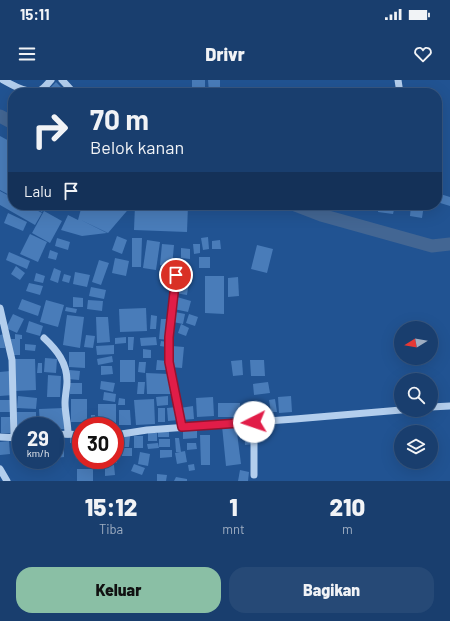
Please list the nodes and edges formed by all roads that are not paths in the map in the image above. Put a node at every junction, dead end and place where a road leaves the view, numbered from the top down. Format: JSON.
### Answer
{"nodes":[{"id":1,"x":3,"y":80,"type":"edge"},
{"id":2,"x":51,"y":80,"type":"edge"},
{"id":3,"x":62,"y":80,"type":"edge"},
{"id":4,"x":21,"y":88,"type":"edge"},
{"id":5,"x":42,"y":88,"type":"edge"},
{"id":6,"x":69,"y":88,"type":"edge"},
{"id":7,"x":176,"y":275,"type":"dead end"},
{"id":8,"x":0,"y":308,"type":"edge"},
{"id":9,"x":44,"y":338,"type":"dead end"},
{"id":10,"x":450,"y":406,"type":"edge"},
{"id":11,"x":438,"y":407,"type":"edge"},
{"id":12,"x":394,"y":411,"type":"edge"},
{"id":13,"x":16,"y":417,"type":"edge"},
{"id":14,"x":254,"y":422,"type":"junction"},
{"id":15,"x":182,"y":427,"type":"junction"},
{"id":16,"x":64,"y":434,"type":"edge"},
{"id":17,"x":68,"y":434,"type":"junction"},
{"id":18,"x":72,"y":434,"type":"edge"},
{"id":19,"x":124,"y":434,"type":"edge"},
{"id":20,"x":0,"y":437,"type":"edge"},
{"id":21,"x":12,"y":438,"type":"edge"},
{"id":22,"x":0,"y":469,"type":"edge"},
{"id":23,"x":254,"y":475,"type":"dead end"},
{"id":24,"x":7,"y":481,"type":"edge"}],
"edges":[{"from":1,"to":4,"type":"street"},
{"from":2,"to":5,"type":"street"},
{"from":3,"to":6,"type":"street"},
{"from":7,"to":15,"type":"street"},
{"from":8,"to":13,"type":"street"},
{"from":9,"to":17,"type":"street"},
{"from":10,"to":11,"type":"street"},
{"from":12,"to":14,"type":"street"},
{"from":14,"to":15,"type":"street"},
{"from":14,"to":23,"type":"street"},
{"from":15,"to":19,"type":"street"},
{"from":16,"to":17,"type":"street"},
{"from":17,"to":18,"type":"street"},
{"from":20,"to":21,"type":"street"},
{"from":22,"to":24,"type":"street"}]}
